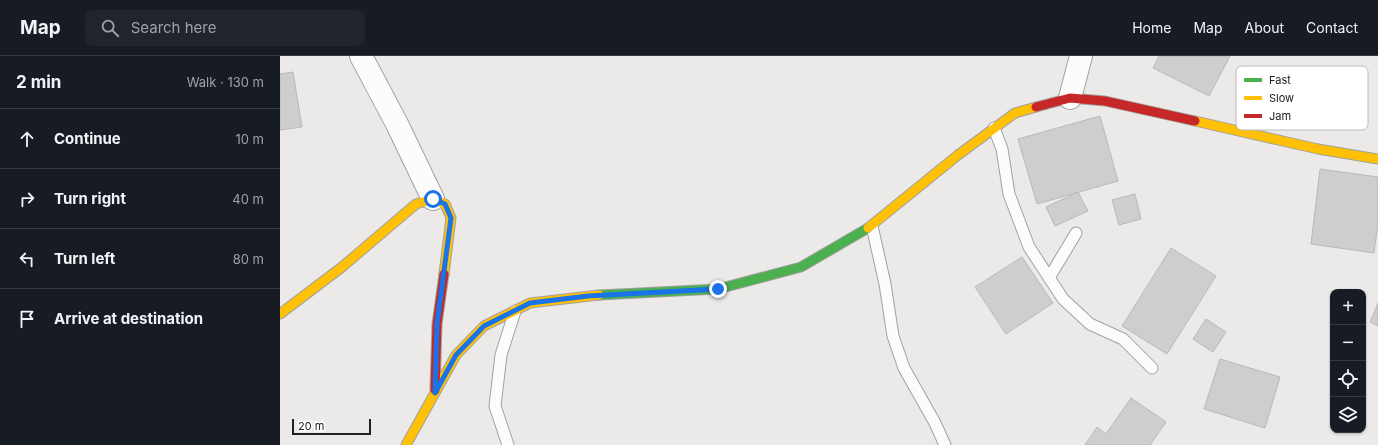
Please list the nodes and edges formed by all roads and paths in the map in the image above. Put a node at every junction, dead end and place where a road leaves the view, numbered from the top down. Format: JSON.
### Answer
{"nodes":[{"id":1,"x":361,"y":56,"type":"edge"},
{"id":2,"x":1081,"y":56,"type":"edge"},
{"id":3,"x":1070,"y":98,"type":"junction"},
{"id":4,"x":994,"y":128,"type":"junction"},
{"id":5,"x":1378,"y":159,"type":"edge"},
{"id":6,"x":433,"y":199,"type":"junction"},
{"id":7,"x":872,"y":226,"type":"junction"},
{"id":8,"x":1076,"y":233,"type":"dead end"},
{"id":9,"x":1049,"y":278,"type":"junction"},
{"id":10,"x":515,"y":311,"type":"junction"},
{"id":11,"x":280,"y":314,"type":"edge"},
{"id":12,"x":1152,"y":368,"type":"dead end"},
{"id":13,"x":435,"y":393,"type":"junction"},
{"id":14,"x":406,"y":445,"type":"edge"},
{"id":15,"x":508,"y":445,"type":"edge"},
{"id":16,"x":945,"y":445,"type":"edge"}],
"edges":[{"from":1,"to":6,"type":"street"},
{"from":2,"to":3,"type":"street"},
{"from":3,"to":4,"type":"street"},
{"from":3,"to":5,"type":"street"},
{"from":4,"to":7,"type":"street"},
{"from":4,"to":9,"type":"lane"},
{"from":6,"to":11,"type":"street"},
{"from":6,"to":13,"type":"street"},
{"from":7,"to":10,"type":"street"},
{"from":7,"to":16,"type":"lane"},
{"from":8,"to":9,"type":"lane"},
{"from":9,"to":12,"type":"lane"},
{"from":10,"to":13,"type":"street"},
{"from":10,"to":15,"type":"lane"},
{"from":13,"to":14,"type":"street"}]}
